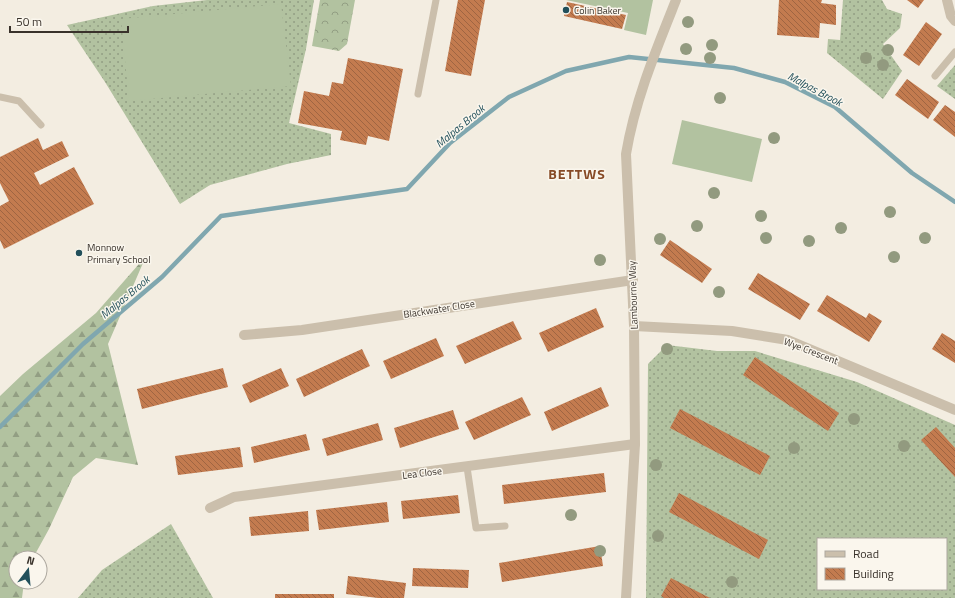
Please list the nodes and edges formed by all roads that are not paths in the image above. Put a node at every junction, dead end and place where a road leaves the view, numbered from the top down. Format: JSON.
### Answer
{"nodes":[{"id":1,"x":436,"y":0,"type":"edge"},
{"id":2,"x":676,"y":0,"type":"edge"},
{"id":3,"x":947,"y":0,"type":"edge"},
{"id":4,"x":955,"y":22,"type":"edge"},
{"id":5,"x":955,"y":52,"type":"edge"},
{"id":6,"x":935,"y":76,"type":"dead end"},
{"id":7,"x":418,"y":94,"type":"dead end"},
{"id":8,"x":0,"y":97,"type":"edge"},
{"id":9,"x":41,"y":125,"type":"dead end"},
{"id":10,"x":633,"y":280,"type":"junction"},
{"id":11,"x":634,"y":326,"type":"junction"},
{"id":12,"x":244,"y":335,"type":"dead end"},
{"id":13,"x":955,"y":410,"type":"edge"},
{"id":14,"x":635,"y":444,"type":"junction"},
{"id":15,"x":467,"y":467,"type":"junction"},
{"id":16,"x":210,"y":508,"type":"dead end"},
{"id":17,"x":505,"y":526,"type":"dead end"},
{"id":18,"x":626,"y":598,"type":"edge"}],
"edges":[{"from":1,"to":7,"type":"lane"},
{"from":2,"to":10,"type":"street","name":"Lambourne Way"},
{"from":3,"to":4,"type":"street"},
{"from":5,"to":6,"type":"lane"},
{"from":8,"to":9,"type":"lane"},
{"from":10,"to":11,"type":"street","name":"Lambourne Way"},
{"from":10,"to":12,"type":"street","name":"Blackwater Close"},
{"from":11,"to":13,"type":"street","name":"Wye Crescent"},
{"from":11,"to":14,"type":"street","name":"Lambourne Way"},
{"from":14,"to":15,"type":"street","name":"Lea Close"},
{"from":14,"to":18,"type":"street","name":"Lambourne Way"},
{"from":15,"to":16,"type":"street","name":"Lea Close"},
{"from":15,"to":17,"type":"lane"}]}
